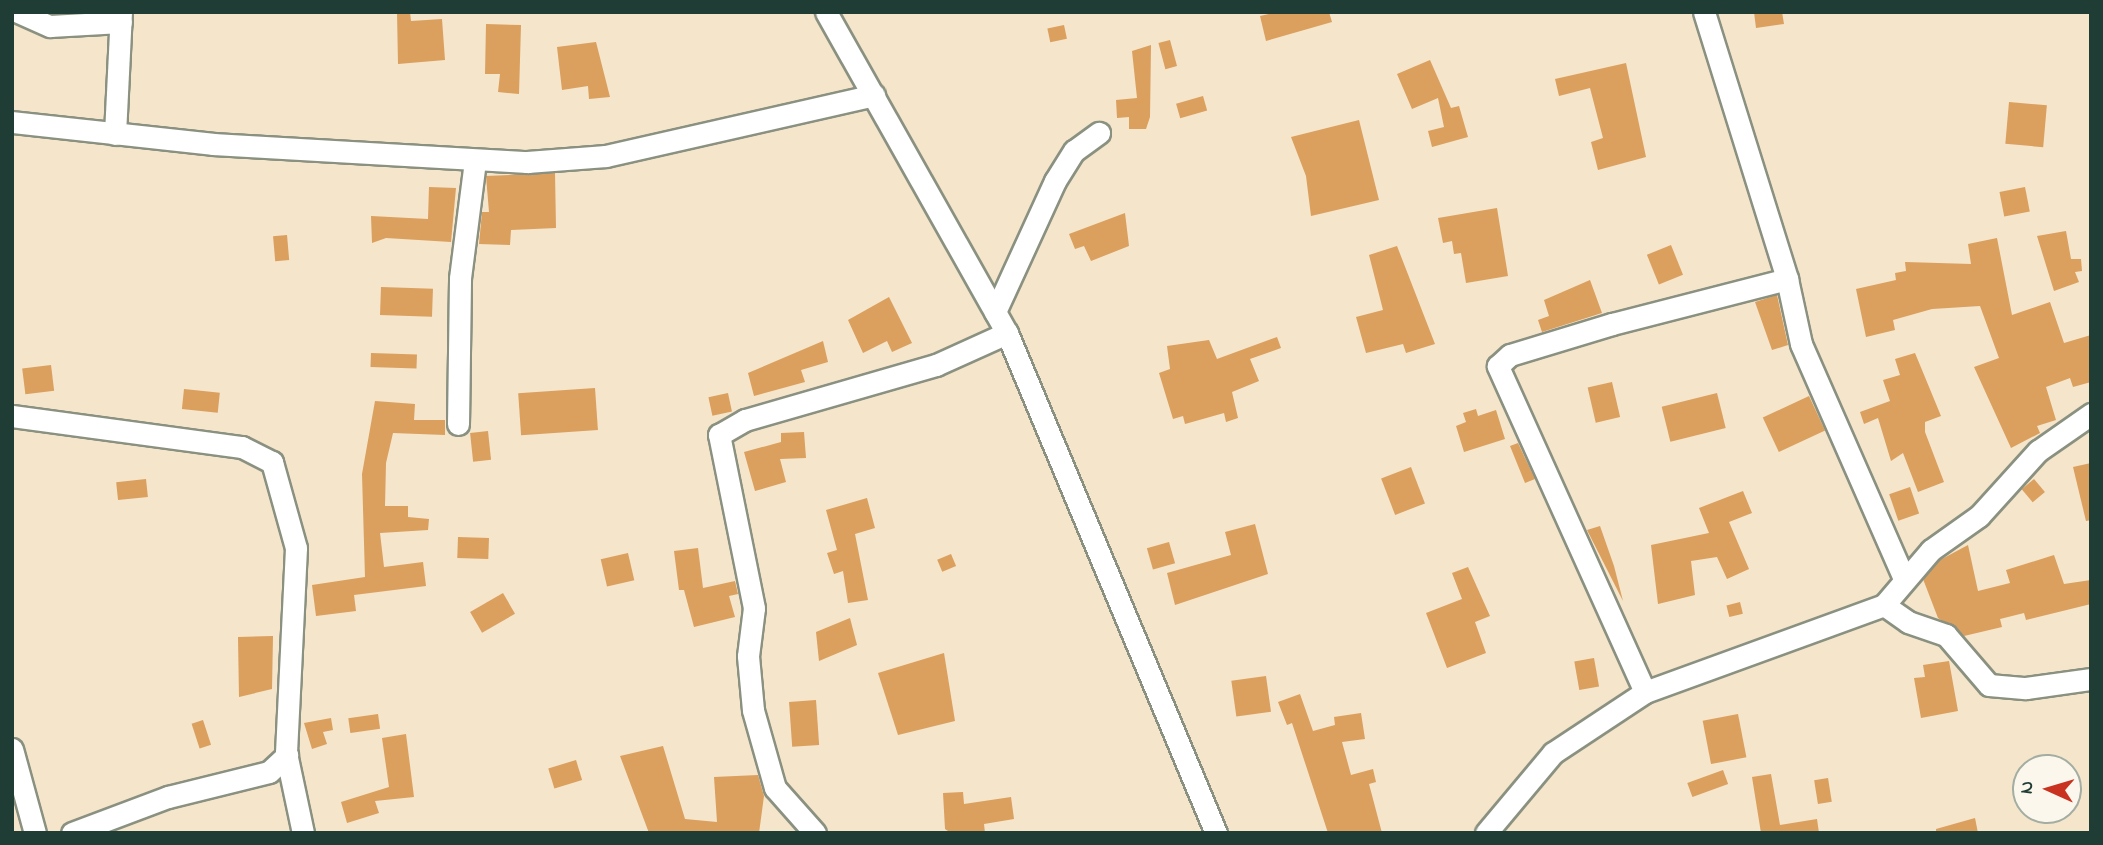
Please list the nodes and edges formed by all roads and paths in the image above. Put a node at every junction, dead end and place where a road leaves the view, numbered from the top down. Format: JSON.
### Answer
{"nodes":[{"id":1,"x":18,"y":12,"type":"edge"},
{"id":2,"x":825,"y":12,"type":"edge"},
{"id":3,"x":1704,"y":12,"type":"edge"},
{"id":4,"x":121,"y":17,"type":"edge"},
{"id":5,"x":874,"y":94,"type":"junction"},
{"id":6,"x":12,"y":122,"type":"edge"},
{"id":7,"x":1099,"y":133,"type":"dead end"},
{"id":8,"x":115,"y":134,"type":"junction"},
{"id":9,"x":475,"y":161,"type":"junction"},
{"id":10,"x":1787,"y":279,"type":"junction"},
{"id":11,"x":995,"y":312,"type":"junction"},
{"id":12,"x":1007,"y":333,"type":"junction"},
{"id":13,"x":2091,"y":414,"type":"edge"},
{"id":14,"x":12,"y":416,"type":"edge"},
{"id":15,"x":458,"y":424,"type":"dead end"},
{"id":16,"x":1904,"y":579,"type":"junction"},
{"id":17,"x":1884,"y":605,"type":"junction"},
{"id":18,"x":2091,"y":679,"type":"edge"},
{"id":19,"x":1645,"y":692,"type":"junction"},
{"id":20,"x":12,"y":749,"type":"edge"},
{"id":21,"x":286,"y":755,"type":"junction"},
{"id":22,"x":269,"y":772,"type":"junction"},
{"id":23,"x":291,"y":782,"type":"junction"},
{"id":24,"x":25,"y":826,"type":"edge"},
{"id":25,"x":12,"y":831,"type":"edge"},
{"id":26,"x":72,"y":833,"type":"edge"},
{"id":27,"x":303,"y":833,"type":"edge"},
{"id":28,"x":815,"y":833,"type":"edge"},
{"id":29,"x":1216,"y":833,"type":"edge"},
{"id":30,"x":1486,"y":833,"type":"edge"}],
"edges":[{"from":1,"to":4,"type":"street"},
{"from":2,"to":5,"type":"street"},
{"from":3,"to":10,"type":"street"},
{"from":4,"to":8,"type":"street"},
{"from":5,"to":9,"type":"street"},
{"from":5,"to":11,"type":"street"},
{"from":6,"to":8,"type":"street"},
{"from":7,"to":11,"type":"street"},
{"from":8,"to":9,"type":"street"},
{"from":9,"to":15,"type":"street"},
{"from":10,"to":16,"type":"street"},
{"from":10,"to":19,"type":"street"},
{"from":11,"to":12,"type":"street"},
{"from":12,"to":28,"type":"street"},
{"from":12,"to":29,"type":"street"},
{"from":13,"to":16,"type":"street"},
{"from":14,"to":21,"type":"street"},
{"from":16,"to":17,"type":"street"},
{"from":17,"to":18,"type":"street"},
{"from":17,"to":19,"type":"street"},
{"from":19,"to":30,"type":"street"},
{"from":20,"to":24,"type":"street"},
{"from":21,"to":22,"type":"street"},
{"from":21,"to":23,"type":"street"},
{"from":22,"to":23,"type":"street"},
{"from":22,"to":26,"type":"street"},
{"from":23,"to":27,"type":"street"},
{"from":24,"to":25,"type":"street"}]}
